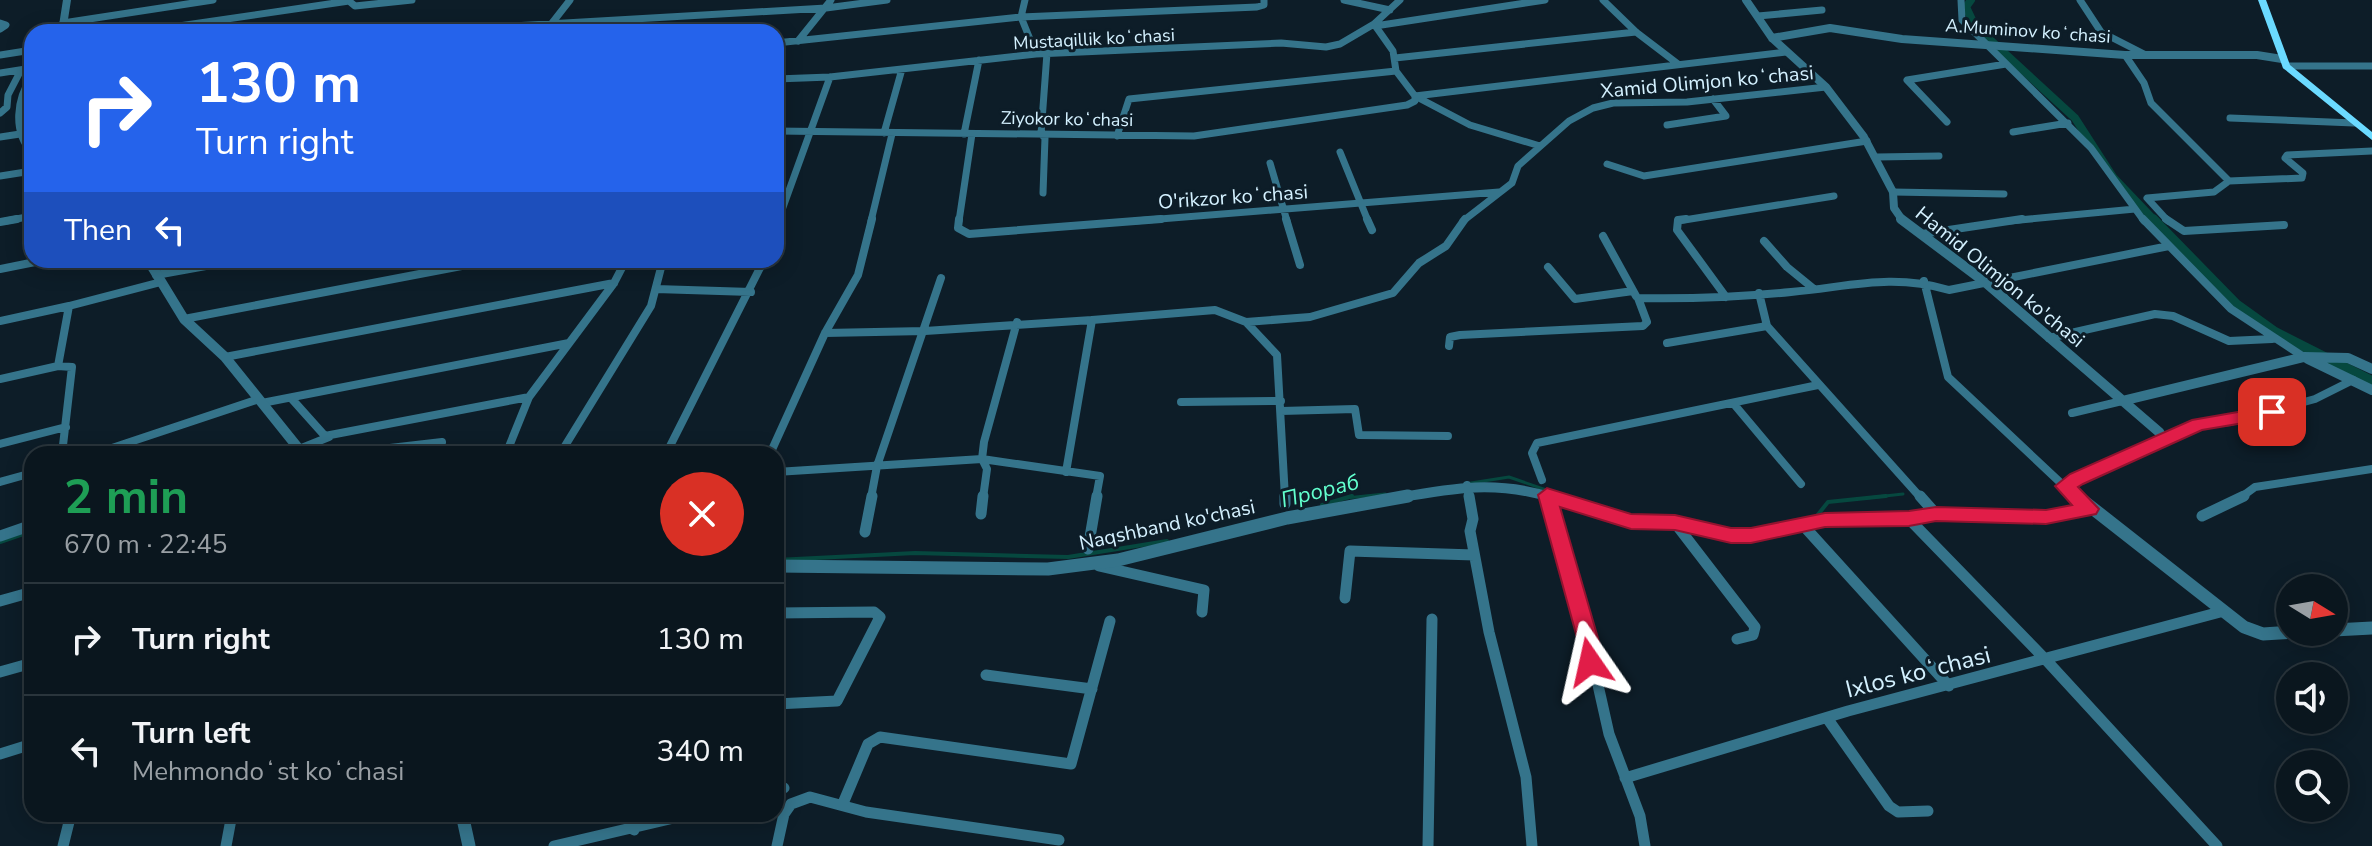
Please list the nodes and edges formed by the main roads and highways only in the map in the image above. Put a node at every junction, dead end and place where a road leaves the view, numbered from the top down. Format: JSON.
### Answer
{"nodes":[{"id":1,"x":2262,"y":0,"type":"edge"},
{"id":2,"x":2372,"y":137,"type":"edge"}],
"edges":[{"from":1,"to":2,"type":"main road"}]}
